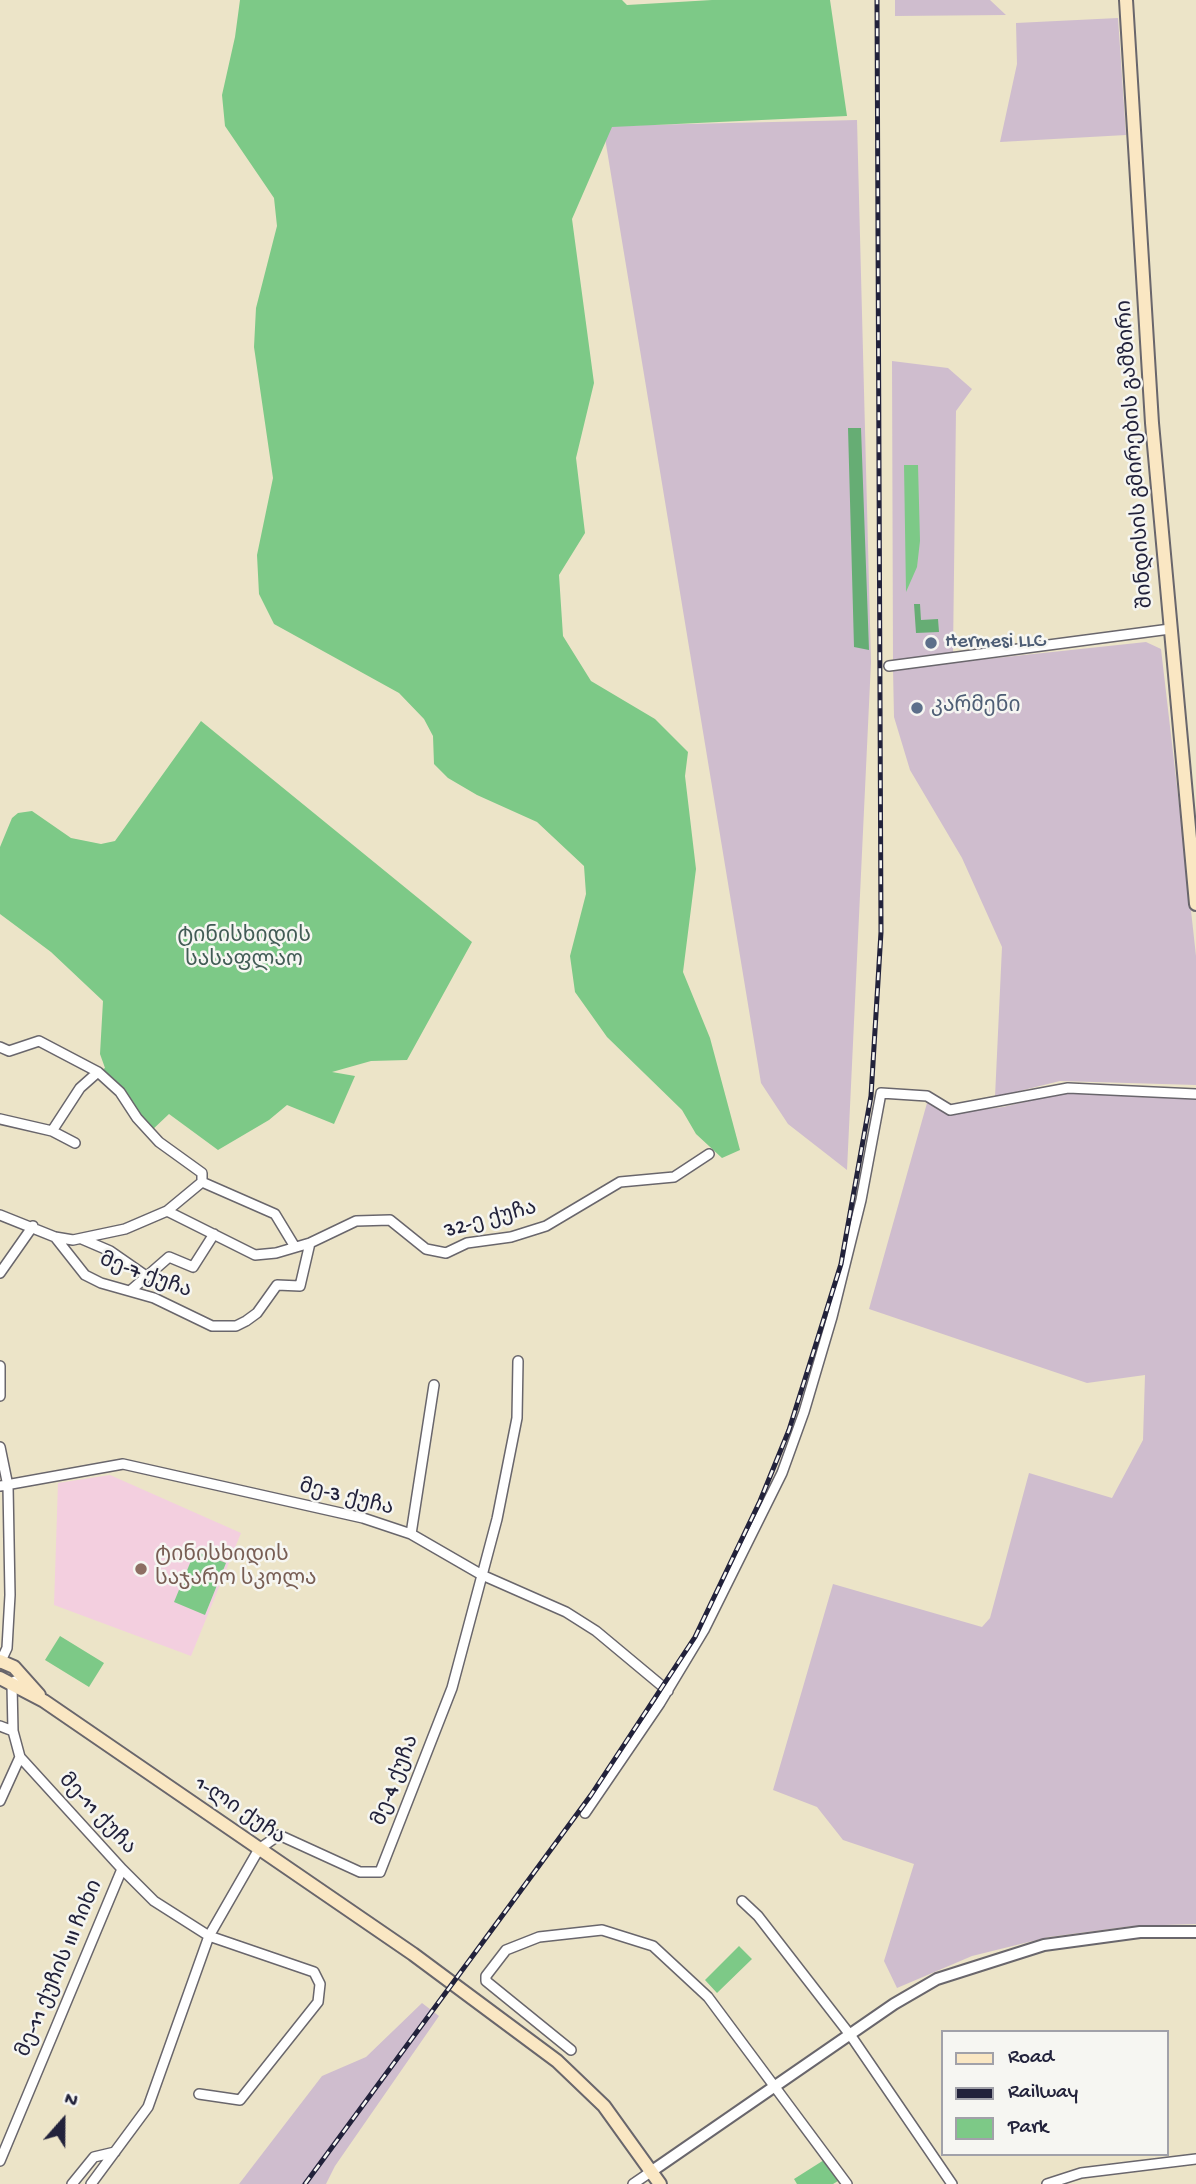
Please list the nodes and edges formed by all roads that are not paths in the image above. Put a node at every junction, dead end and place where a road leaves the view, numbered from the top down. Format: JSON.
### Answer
{"nodes":[{"id":1,"x":1126,"y":0,"type":"edge"},
{"id":2,"x":1170,"y":629,"type":"junction"},
{"id":3,"x":889,"y":666,"type":"dead end"},
{"id":4,"x":1196,"y":904,"type":"edge"},
{"id":5,"x":0,"y":1048,"type":"edge"},
{"id":6,"x":98,"y":1072,"type":"junction"},
{"id":7,"x":1196,"y":1094,"type":"edge"},
{"id":8,"x":0,"y":1119,"type":"edge"},
{"id":9,"x":52,"y":1130,"type":"junction"},
{"id":10,"x":75,"y":1143,"type":"dead end"},
{"id":11,"x":709,"y":1154,"type":"dead end"},
{"id":12,"x":202,"y":1182,"type":"junction"},
{"id":13,"x":167,"y":1211,"type":"junction"},
{"id":14,"x":0,"y":1215,"type":"edge"},
{"id":15,"x":33,"y":1226,"type":"junction"},
{"id":16,"x":214,"y":1234,"type":"junction"},
{"id":17,"x":55,"y":1237,"type":"junction"},
{"id":18,"x":80,"y":1238,"type":"junction"},
{"id":19,"x":310,"y":1243,"type":"junction"},
{"id":20,"x":295,"y":1247,"type":"junction"},
{"id":21,"x":0,"y":1273,"type":"edge"},
{"id":22,"x":146,"y":1276,"type":"junction"},
{"id":23,"x":130,"y":1291,"type":"junction"},
{"id":24,"x":518,"y":1361,"type":"dead end"},
{"id":25,"x":0,"y":1366,"type":"edge"},
{"id":26,"x":434,"y":1385,"type":"dead end"},
{"id":27,"x":0,"y":1396,"type":"edge"},
{"id":28,"x":0,"y":1447,"type":"edge"},
{"id":29,"x":4,"y":1486,"type":"edge"},
{"id":30,"x":411,"y":1534,"type":"junction"},
{"id":31,"x":482,"y":1575,"type":"junction"},
{"id":32,"x":7,"y":1648,"type":"junction"},
{"id":33,"x":0,"y":1662,"type":"edge"},
{"id":34,"x":17,"y":1671,"type":"junction"},
{"id":35,"x":0,"y":1678,"type":"edge"},
{"id":36,"x":12,"y":1685,"type":"junction"},
{"id":37,"x":667,"y":1691,"type":"junction"},
{"id":38,"x":44,"y":1701,"type":"junction"},
{"id":39,"x":0,"y":1726,"type":"edge"},
{"id":40,"x":13,"y":1731,"type":"junction"},
{"id":41,"x":20,"y":1757,"type":"junction"},
{"id":42,"x":0,"y":1801,"type":"edge"},
{"id":43,"x":585,"y":1813,"type":"dead end"},
{"id":44,"x":259,"y":1849,"type":"junction"},
{"id":45,"x":122,"y":1869,"type":"junction"},
{"id":46,"x":742,"y":1902,"type":"dead end"},
{"id":47,"x":1196,"y":1932,"type":"edge"},
{"id":48,"x":209,"y":1936,"type":"junction"},
{"id":49,"x":850,"y":2036,"type":"junction"},
{"id":50,"x":571,"y":2050,"type":"dead end"},
{"id":51,"x":777,"y":2086,"type":"junction"},
{"id":52,"x":199,"y":2094,"type":"dead end"},
{"id":53,"x":115,"y":2152,"type":"junction"},
{"id":54,"x":1196,"y":2159,"type":"edge"},
{"id":55,"x":0,"y":2161,"type":"edge"},
{"id":56,"x":652,"y":2171,"type":"junction"},
{"id":57,"x":72,"y":2184,"type":"edge"},
{"id":58,"x":91,"y":2184,"type":"edge"},
{"id":59,"x":633,"y":2184,"type":"edge"},
{"id":60,"x":660,"y":2184,"type":"edge"},
{"id":61,"x":847,"y":2184,"type":"edge"},
{"id":62,"x":952,"y":2184,"type":"edge"},
{"id":63,"x":1047,"y":2184,"type":"edge"}],
"edges":[{"from":1,"to":2,"type":"main road","name":"შინდისის გმირების გამზირი"},
{"from":2,"to":3,"type":"street"},
{"from":2,"to":4,"type":"main road","name":"შინდისის გმირების გამზირი"},
{"from":5,"to":6,"type":"street"},
{"from":6,"to":9,"type":"street"},
{"from":6,"to":12,"type":"street"},
{"from":7,"to":37,"type":"street"},
{"from":8,"to":9,"type":"street"},
{"from":9,"to":10,"type":"street"},
{"from":11,"to":19,"type":"street","name":"32-ე ქუჩა"},
{"from":12,"to":13,"type":"street"},
{"from":12,"to":20,"type":"street"},
{"from":13,"to":16,"type":"street","name":"32-ე ქუჩა"},
{"from":13,"to":18,"type":"street"},
{"from":14,"to":15,"type":"street"},
{"from":15,"to":17,"type":"street"},
{"from":15,"to":21,"type":"street"},
{"from":16,"to":20,"type":"street","name":"32-ე ქუჩა"},
{"from":16,"to":22,"type":"street"},
{"from":17,"to":18,"type":"street"},
{"from":17,"to":23,"type":"street","name":"მე-7 ქუჩა"},
{"from":18,"to":22,"type":"street"},
{"from":19,"to":20,"type":"street","name":"32-ე ქუჩა"},
{"from":19,"to":23,"type":"street","name":"მე-7 ქუჩა"},
{"from":22,"to":23,"type":"street"},
{"from":24,"to":31,"type":"street"},
{"from":25,"to":27,"type":"street"},
{"from":26,"to":30,"type":"street"},
{"from":28,"to":29,"type":"street"},
{"from":29,"to":30,"type":"street","name":"მე-3 ქუჩა"},
{"from":29,"to":32,"type":"street"},
{"from":30,"to":31,"type":"street","name":"მე-3 ქუჩა"},
{"from":31,"to":37,"type":"street","name":"მე-3 ქუჩა"},
{"from":31,"to":44,"type":"street","name":"მე-4 ქუჩა"},
{"from":32,"to":33,"type":"street"},
{"from":32,"to":34,"type":"street"},
{"from":33,"to":34,"type":"main road","name":"1-ლი ქუჩა"},
{"from":34,"to":36,"type":"street"},
{"from":34,"to":38,"type":"main road","name":"1-ლი ქუჩა"},
{"from":35,"to":36,"type":"main road","name":"1-ლი ქუჩა"},
{"from":36,"to":38,"type":"main road","name":"1-ლი ქუჩა"},
{"from":36,"to":40,"type":"street","name":"მე-11 ქუჩა"},
{"from":37,"to":43,"type":"street"},
{"from":38,"to":44,"type":"main road","name":"1-ლი ქუჩა"},
{"from":39,"to":40,"type":"street"},
{"from":40,"to":41,"type":"street","name":"მე-11 ქუჩა"},
{"from":41,"to":42,"type":"street"},
{"from":41,"to":45,"type":"street","name":"მე-11 ქუჩა"},
{"from":44,"to":48,"type":"street"},
{"from":44,"to":56,"type":"main road","name":"1-ლი ქუჩა"},
{"from":45,"to":48,"type":"street","name":"მე-11 ქუჩა"},
{"from":45,"to":55,"type":"street","name":"მე-11 ქუჩის III ჩიხი"},
{"from":46,"to":49,"type":"street"},
{"from":47,"to":49,"type":"street"},
{"from":48,"to":52,"type":"street","name":"მე-11 ქუჩა"},
{"from":48,"to":53,"type":"street"},
{"from":49,"to":51,"type":"street"},
{"from":49,"to":62,"type":"street"},
{"from":50,"to":51,"type":"street"},
{"from":51,"to":56,"type":"street"},
{"from":51,"to":61,"type":"street"},
{"from":53,"to":57,"type":"street"},
{"from":53,"to":58,"type":"street"},
{"from":54,"to":63,"type":"street"},
{"from":56,"to":59,"type":"street"},
{"from":56,"to":60,"type":"main road","name":"1-ლი ქუჩა"}]}
